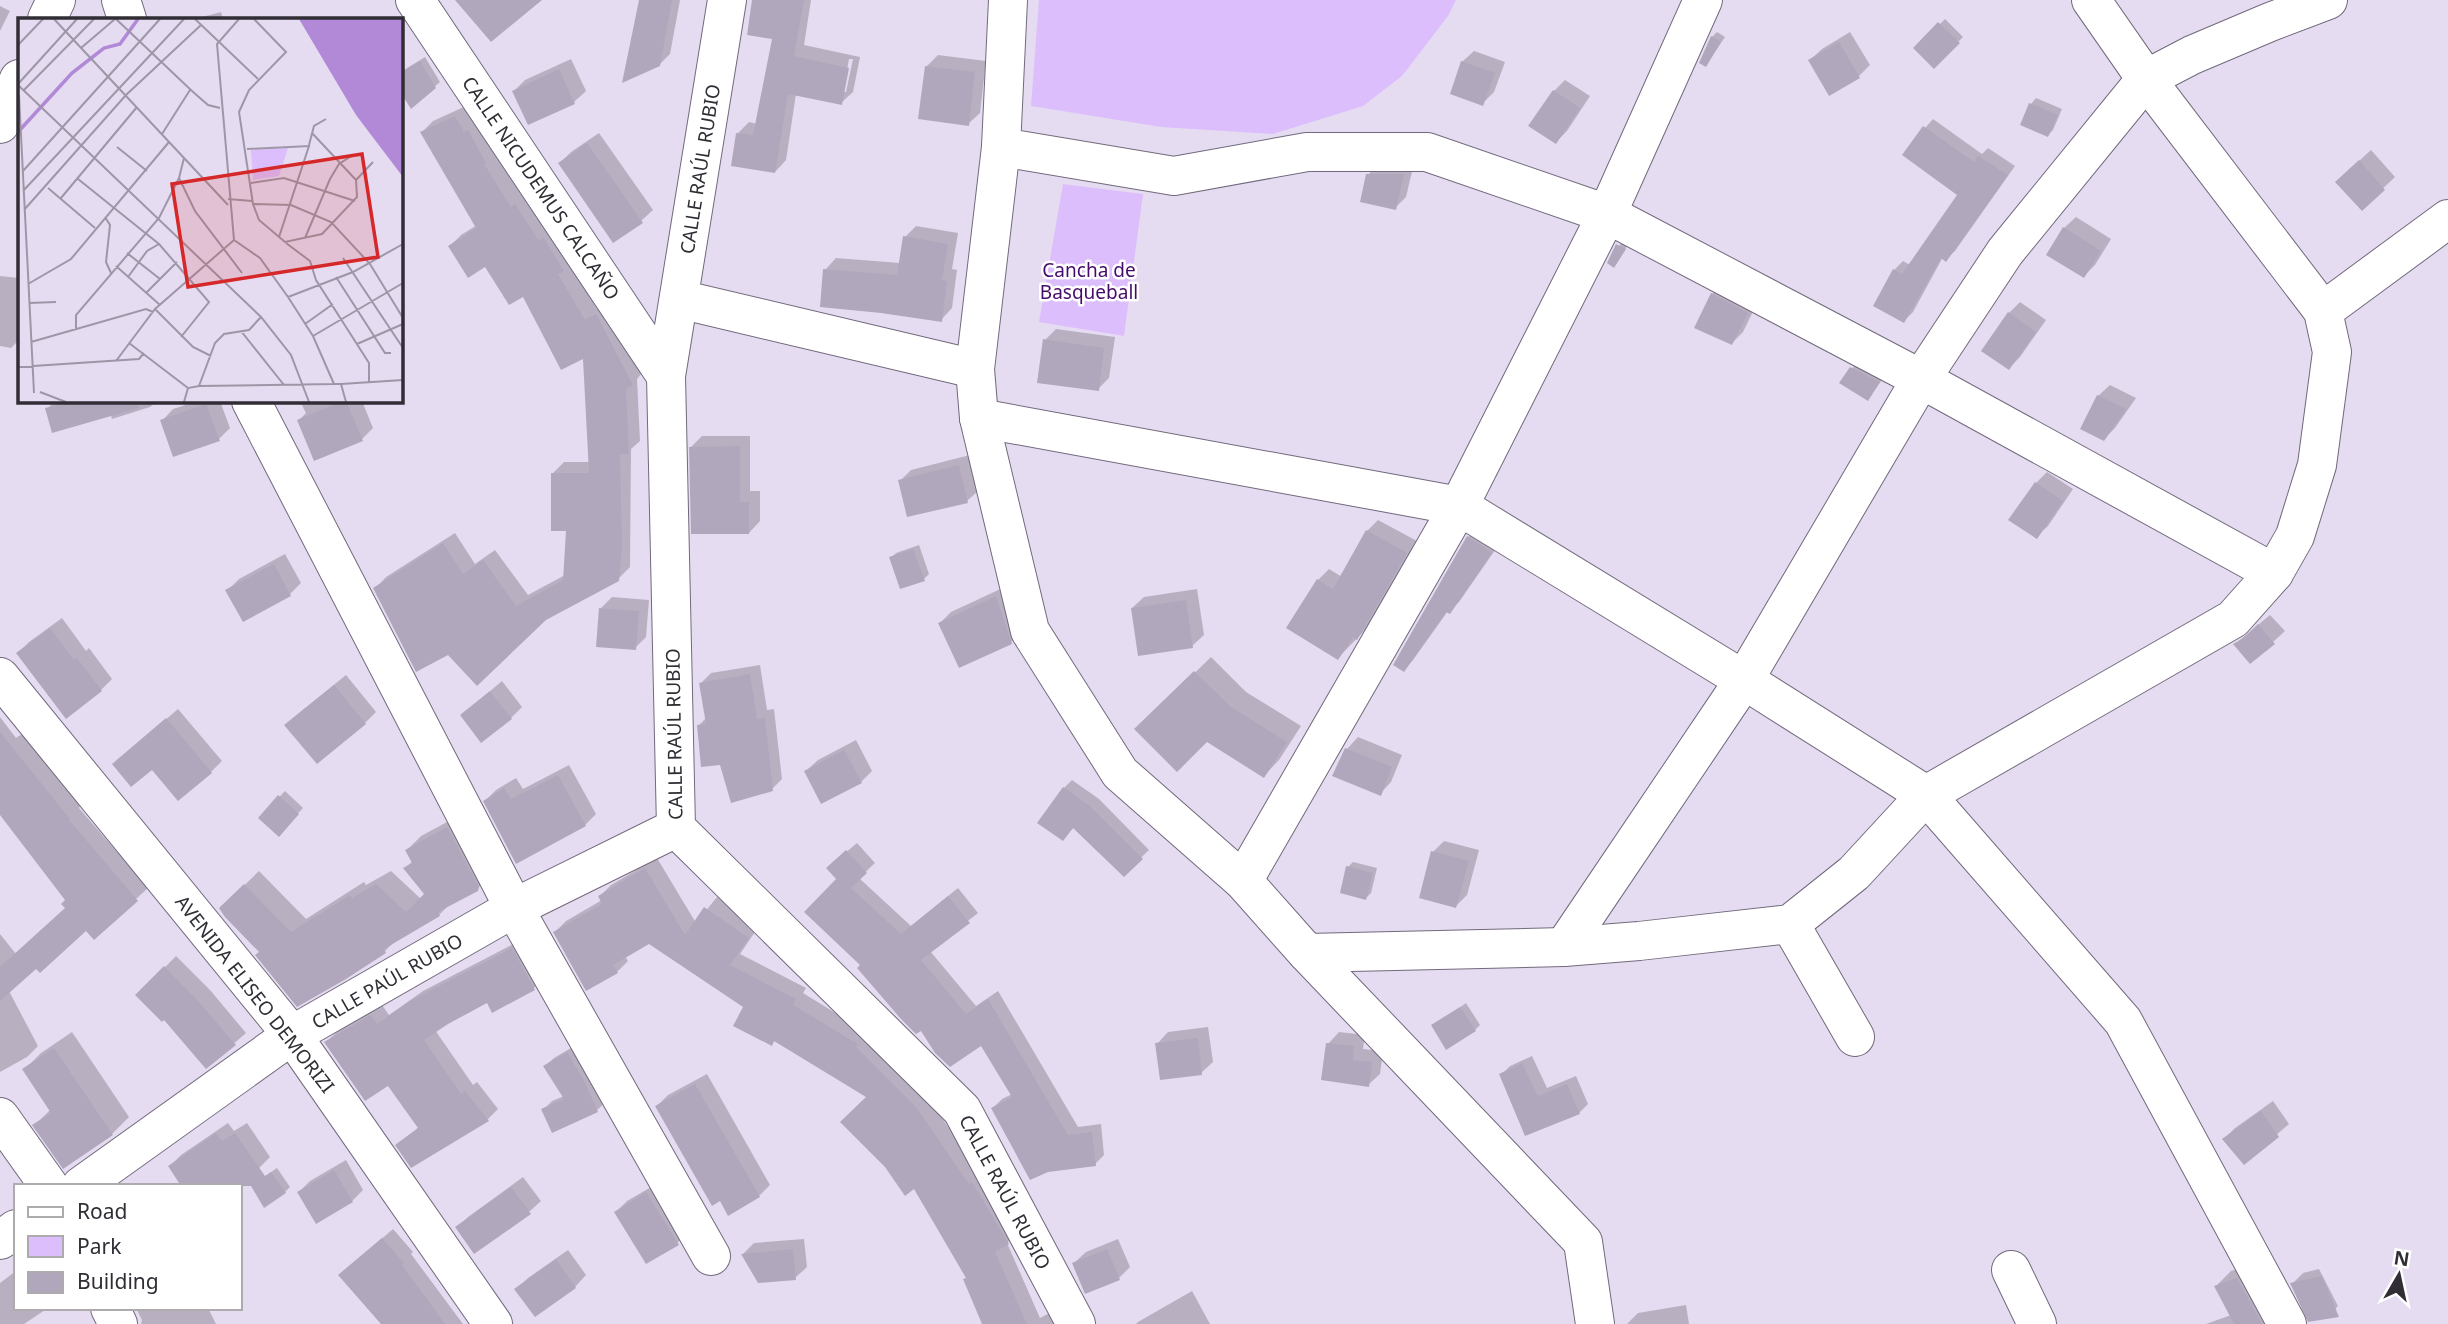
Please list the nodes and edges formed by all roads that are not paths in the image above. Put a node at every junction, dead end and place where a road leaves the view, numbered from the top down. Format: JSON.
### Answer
{"nodes":[{"id":1,"x":56,"y":0,"type":"edge"},
{"id":2,"x":121,"y":0,"type":"edge"},
{"id":3,"x":415,"y":0,"type":"edge"},
{"id":4,"x":727,"y":0,"type":"edge"},
{"id":5,"x":1008,"y":0,"type":"edge"},
{"id":6,"x":1703,"y":0,"type":"edge"},
{"id":7,"x":2091,"y":0,"type":"edge"},
{"id":8,"x":2328,"y":0,"type":"edge"},
{"id":9,"x":47,"y":18,"type":"edge"},
{"id":10,"x":127,"y":18,"type":"edge"},
{"id":11,"x":2146,"y":79,"type":"junction"},
{"id":12,"x":18,"y":81,"type":"edge"},
{"id":13,"x":0,"y":124,"type":"edge"},
{"id":14,"x":1001,"y":147,"type":"junction"},
{"id":15,"x":1607,"y":214,"type":"junction"},
{"id":16,"x":2448,"y":219,"type":"edge"},
{"id":17,"x":679,"y":299,"type":"junction"},
{"id":18,"x":2323,"y":311,"type":"junction"},
{"id":19,"x":975,"y":369,"type":"junction"},
{"id":20,"x":666,"y":376,"type":"junction"},
{"id":21,"x":1921,"y":379,"type":"junction"},
{"id":22,"x":252,"y":402,"type":"edge"},
{"id":23,"x":979,"y":418,"type":"junction"},
{"id":24,"x":1459,"y":506,"type":"junction"},
{"id":25,"x":2274,"y":573,"type":"junction"},
{"id":26,"x":0,"y":677,"type":"edge"},
{"id":27,"x":1744,"y":680,"type":"junction"},
{"id":28,"x":1926,"y":795,"type":"junction"},
{"id":29,"x":676,"y":828,"type":"junction"},
{"id":30,"x":1243,"y":881,"type":"junction"},
{"id":31,"x":514,"y":908,"type":"junction"},
{"id":32,"x":1790,"y":924,"type":"junction"},
{"id":33,"x":1564,"y":947,"type":"junction"},
{"id":34,"x":1307,"y":953,"type":"junction"},
{"id":35,"x":292,"y":1035,"type":"junction"},
{"id":36,"x":1856,"y":1037,"type":"dead end"},
{"id":37,"x":0,"y":1117,"type":"edge"},
{"id":38,"x":48,"y":1184,"type":"edge"},
{"id":39,"x":84,"y":1184,"type":"edge"},
{"id":40,"x":711,"y":1256,"type":"dead end"},
{"id":41,"x":2011,"y":1270,"type":"dead end"},
{"id":42,"x":493,"y":1324,"type":"edge"},
{"id":43,"x":1076,"y":1324,"type":"edge"},
{"id":44,"x":1595,"y":1324,"type":"edge"},
{"id":45,"x":2037,"y":1324,"type":"edge"},
{"id":46,"x":2287,"y":1324,"type":"edge"}],
"edges":[{"from":1,"to":9,"type":"street"},
{"from":2,"to":10,"type":"street"},
{"from":3,"to":20,"type":"street","name":"CALLE NICUDEMUS CALCAÑO"},
{"from":4,"to":17,"type":"street","name":"CALLE RAÚL RUBIO"},
{"from":5,"to":14,"type":"street"},
{"from":6,"to":15,"type":"street"},
{"from":7,"to":11,"type":"street"},
{"from":8,"to":11,"type":"street"},
{"from":11,"to":18,"type":"street"},
{"from":11,"to":21,"type":"street"},
{"from":12,"to":13,"type":"street"},
{"from":14,"to":15,"type":"street"},
{"from":14,"to":19,"type":"street"},
{"from":15,"to":21,"type":"street"},
{"from":15,"to":24,"type":"street"},
{"from":16,"to":18,"type":"street"},
{"from":17,"to":19,"type":"street"},
{"from":17,"to":20,"type":"street","name":"CALLE RAÚL RUBIO"},
{"from":18,"to":25,"type":"street"},
{"from":19,"to":23,"type":"street"},
{"from":20,"to":29,"type":"street","name":"CALLE RAÚL RUBIO"},
{"from":21,"to":25,"type":"street"},
{"from":21,"to":27,"type":"street"},
{"from":22,"to":31,"type":"street"},
{"from":23,"to":24,"type":"street"},
{"from":23,"to":30,"type":"street"},
{"from":24,"to":27,"type":"street"},
{"from":24,"to":30,"type":"street"},
{"from":25,"to":28,"type":"street"},
{"from":26,"to":35,"type":"street","name":"AVENIDA ELISEO DEMORIZI"},
{"from":27,"to":28,"type":"street"},
{"from":27,"to":33,"type":"street"},
{"from":28,"to":32,"type":"street"},
{"from":28,"to":46,"type":"street"},
{"from":29,"to":31,"type":"street","name":"CALLE PAÚL RUBIO"},
{"from":29,"to":43,"type":"street","name":"CALLE RAÚL RUBIO"},
{"from":30,"to":34,"type":"street"},
{"from":31,"to":35,"type":"street","name":"CALLE PAÚL RUBIO"},
{"from":31,"to":40,"type":"street"},
{"from":32,"to":33,"type":"street"},
{"from":32,"to":36,"type":"street"},
{"from":33,"to":34,"type":"street"},
{"from":34,"to":44,"type":"street"},
{"from":35,"to":39,"type":"street","name":"CALLE PAÚL RUBIO"},
{"from":35,"to":42,"type":"street","name":"AVENIDA ELISEO DEMORIZI"},
{"from":37,"to":38,"type":"street"},
{"from":41,"to":45,"type":"street"}]}
